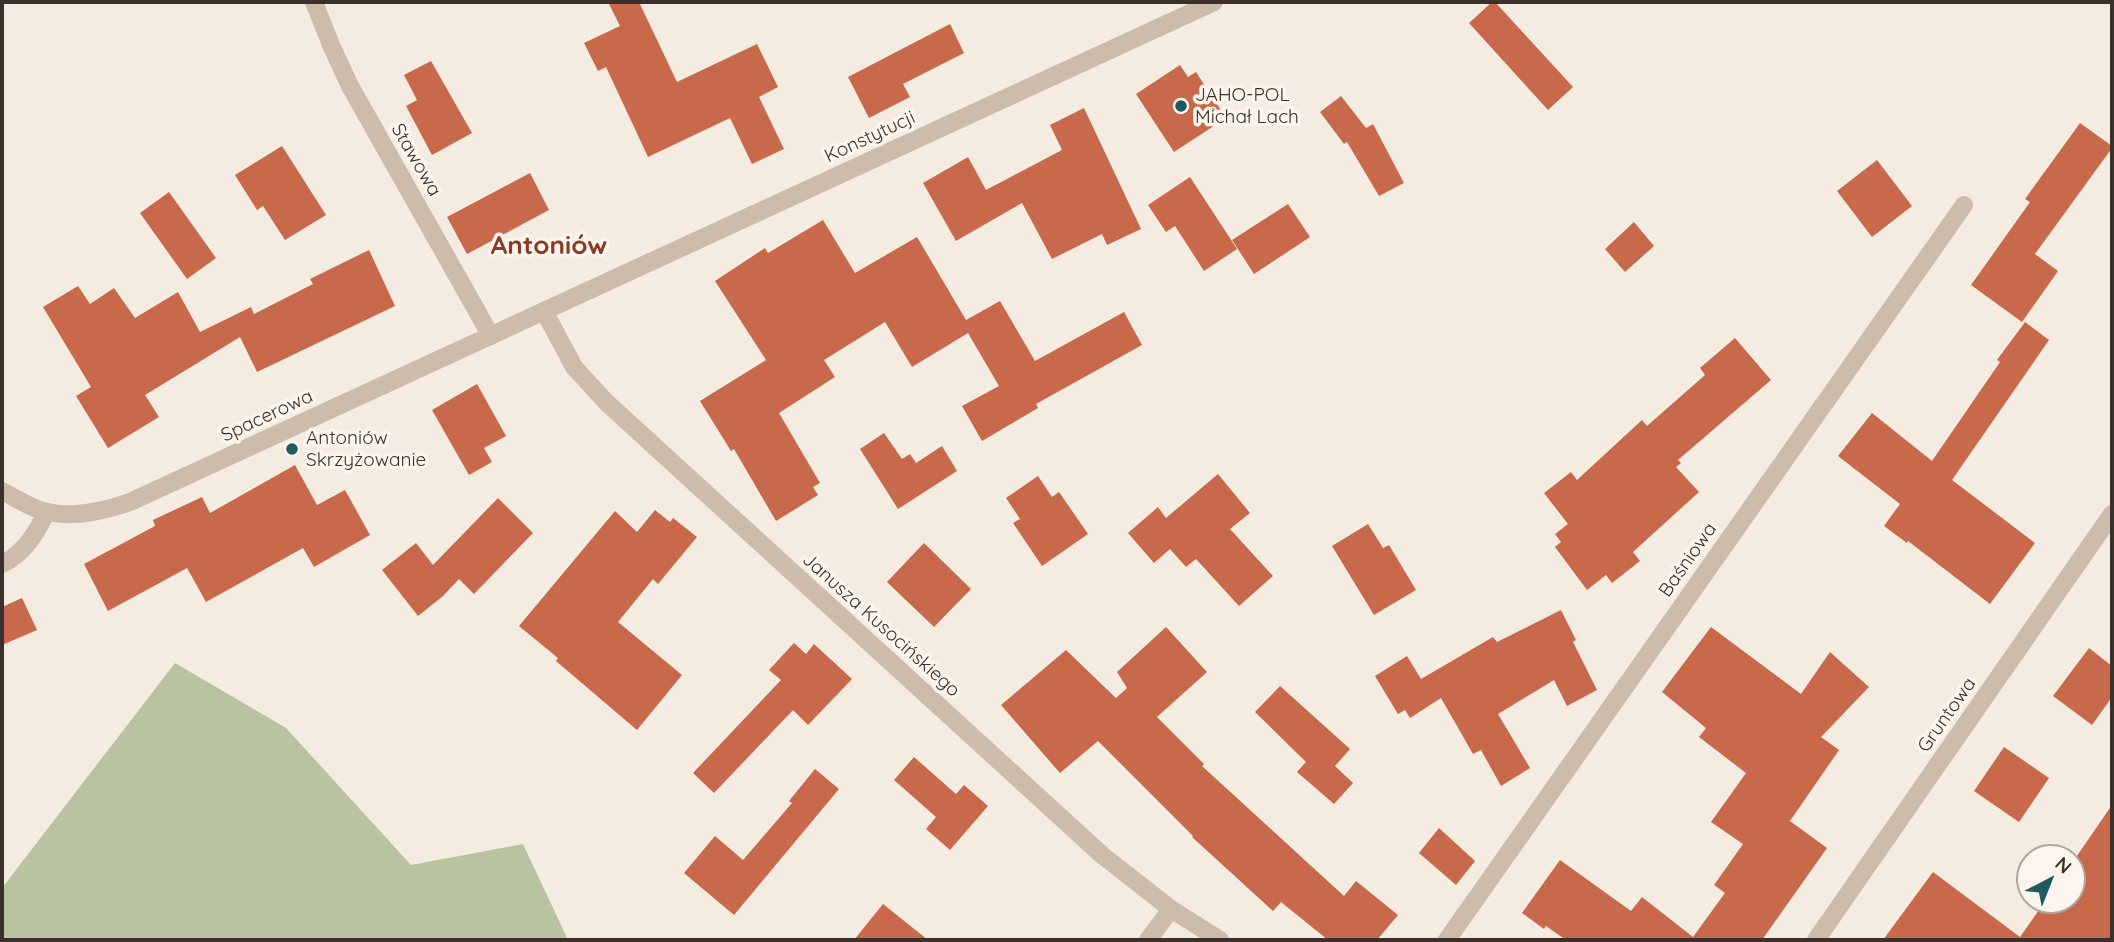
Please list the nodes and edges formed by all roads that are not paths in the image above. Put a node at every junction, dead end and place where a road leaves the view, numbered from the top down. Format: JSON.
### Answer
{"nodes":[{"id":1,"x":314,"y":2,"type":"edge"},
{"id":2,"x":1214,"y":2,"type":"edge"},
{"id":3,"x":1965,"y":205,"type":"dead end"},
{"id":4,"x":544,"y":311,"type":"junction"},
{"id":5,"x":491,"y":335,"type":"junction"},
{"id":6,"x":2,"y":491,"type":"edge"},
{"id":7,"x":47,"y":512,"type":"junction"},
{"id":8,"x":2112,"y":514,"type":"edge"},
{"id":9,"x":2,"y":564,"type":"edge"},
{"id":10,"x":1171,"y":909,"type":"junction"},
{"id":11,"x":1147,"y":940,"type":"edge"},
{"id":12,"x":1220,"y":940,"type":"edge"},
{"id":13,"x":1447,"y":940,"type":"edge"},
{"id":14,"x":1816,"y":940,"type":"edge"}],
"edges":[{"from":1,"to":5,"type":"street","name":"Stawowa"},
{"from":2,"to":4,"type":"street","name":"Konstytucji"},
{"from":3,"to":13,"type":"street","name":"Baśniowa"},
{"from":4,"to":5,"type":"street","name":"Spacerowa"},
{"from":4,"to":10,"type":"street","name":"Janusza Kusocińskiego"},
{"from":5,"to":7,"type":"street","name":"Spacerowa"},
{"from":6,"to":7,"type":"street","name":"Spacerowa"},
{"from":7,"to":9,"type":"street"},
{"from":8,"to":14,"type":"street","name":"Gruntowa"},
{"from":10,"to":11,"type":"street"},
{"from":10,"to":12,"type":"street","name":"Janusza Kusocińskiego"}]}
